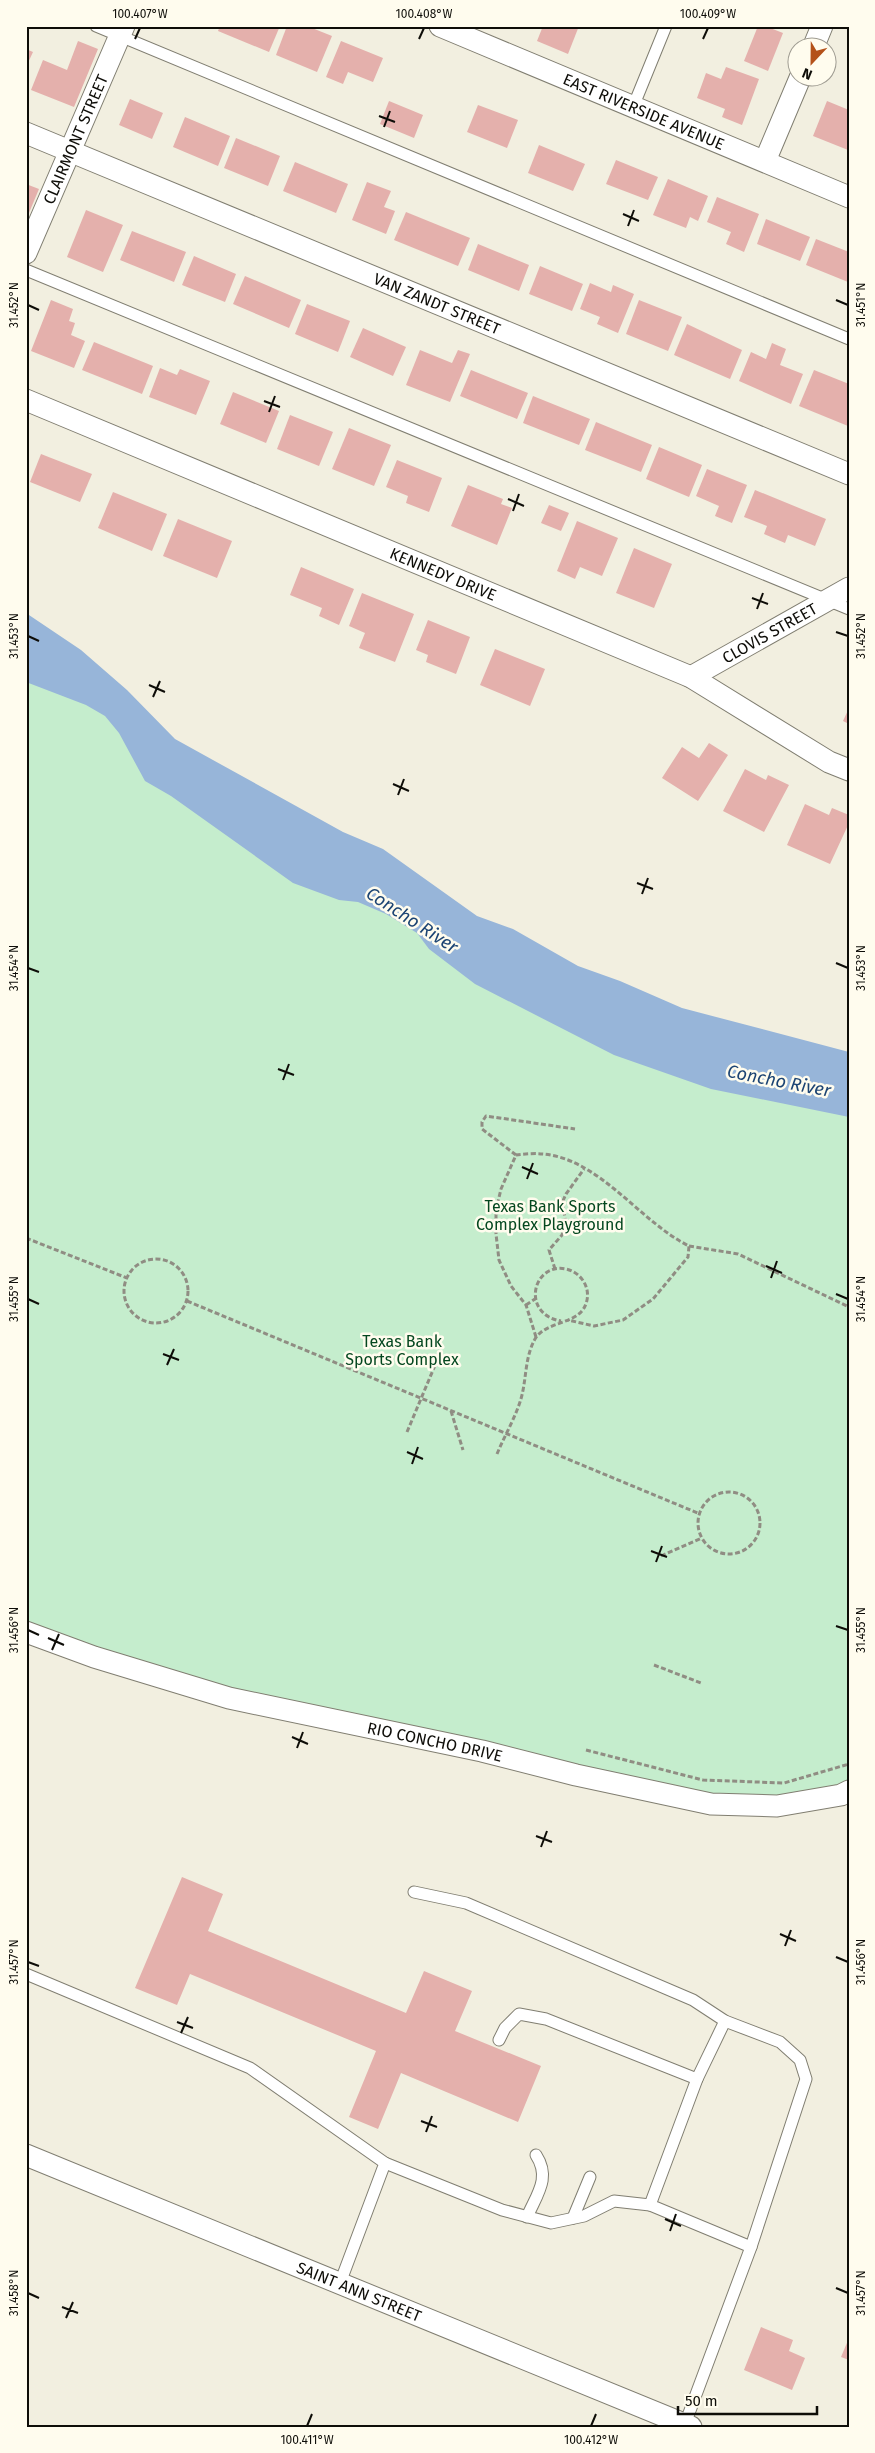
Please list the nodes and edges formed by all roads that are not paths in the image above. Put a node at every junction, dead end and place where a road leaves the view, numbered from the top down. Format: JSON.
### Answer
{"nodes":[{"id":1,"x":96,"y":26,"type":"edge"},
{"id":2,"x":440,"y":26,"type":"edge"},
{"id":3,"x":666,"y":26,"type":"edge"},
{"id":4,"x":822,"y":26,"type":"edge"},
{"id":5,"x":122,"y":31,"type":"edge"},
{"id":6,"x":471,"y":32,"type":"edge"},
{"id":7,"x":817,"y":38,"type":"edge"},
{"id":8,"x":796,"y":88,"type":"edge"},
{"id":9,"x":633,"y":106,"type":"junction"},
{"id":10,"x":26,"y":133,"type":"edge"},
{"id":11,"x":70,"y":151,"type":"junction"},
{"id":12,"x":765,"y":161,"type":"junction"},
{"id":13,"x":849,"y":197,"type":"edge"},
{"id":14,"x":26,"y":253,"type":"edge"},
{"id":15,"x":26,"y":270,"type":"edge"},
{"id":16,"x":849,"y":338,"type":"edge"},
{"id":17,"x":26,"y":400,"type":"edge"},
{"id":18,"x":849,"y":474,"type":"edge"},
{"id":19,"x":849,"y":588,"type":"edge"},
{"id":20,"x":827,"y":600,"type":"junction"},
{"id":21,"x":849,"y":609,"type":"edge"},
{"id":22,"x":691,"y":677,"type":"junction"},
{"id":23,"x":849,"y":770,"type":"edge"},
{"id":24,"x":26,"y":1632,"type":"edge"},
{"id":25,"x":849,"y":1791,"type":"edge"},
{"id":26,"x":414,"y":1892,"type":"dead end"},
{"id":27,"x":26,"y":1974,"type":"edge"},
{"id":28,"x":725,"y":2021,"type":"junction"},
{"id":29,"x":499,"y":2040,"type":"dead end"},
{"id":30,"x":697,"y":2079,"type":"junction"},
{"id":31,"x":26,"y":2155,"type":"edge"},
{"id":32,"x":536,"y":2155,"type":"dead end"},
{"id":33,"x":385,"y":2163,"type":"junction"},
{"id":34,"x":590,"y":2177,"type":"dead end"},
{"id":35,"x":650,"y":2204,"type":"junction"},
{"id":36,"x":527,"y":2217,"type":"junction"},
{"id":37,"x":574,"y":2218,"type":"junction"},
{"id":38,"x":751,"y":2246,"type":"junction"},
{"id":39,"x":340,"y":2283,"type":"junction"},
{"id":40,"x":688,"y":2425,"type":"edge"}],
"edges":[{"from":1,"to":5,"type":"lane"},
{"from":2,"to":6,"type":"street","name":"EAST RIVERSIDE AVENUE"},
{"from":3,"to":9,"type":"lane"},
{"from":4,"to":7,"type":"street"},
{"from":5,"to":11,"type":"street","name":"CLAIRMONT STREET"},
{"from":5,"to":16,"type":"lane"},
{"from":6,"to":9,"type":"street","name":"EAST RIVERSIDE AVENUE"},
{"from":8,"to":12,"type":"street"},
{"from":9,"to":12,"type":"street","name":"EAST RIVERSIDE AVENUE"},
{"from":10,"to":11,"type":"street","name":"VAN ZANDT STREET"},
{"from":11,"to":14,"type":"street","name":"CLAIRMONT STREET"},
{"from":11,"to":18,"type":"street","name":"VAN ZANDT STREET"},
{"from":12,"to":13,"type":"street","name":"EAST RIVERSIDE AVENUE"},
{"from":15,"to":20,"type":"lane"},
{"from":17,"to":22,"type":"street","name":"KENNEDY DRIVE"},
{"from":19,"to":20,"type":"street","name":"CLOVIS STREET"},
{"from":20,"to":21,"type":"lane"},
{"from":20,"to":22,"type":"street","name":"CLOVIS STREET"},
{"from":22,"to":23,"type":"street","name":"KENNEDY DRIVE"},
{"from":24,"to":25,"type":"street","name":"RIO CONCHO DRIVE"},
{"from":26,"to":28,"type":"lane"},
{"from":27,"to":33,"type":"lane"},
{"from":28,"to":30,"type":"lane"},
{"from":28,"to":38,"type":"lane"},
{"from":29,"to":30,"type":"lane"},
{"from":30,"to":35,"type":"lane"},
{"from":31,"to":39,"type":"street","name":"SAINT ANN STREET"},
{"from":32,"to":36,"type":"lane"},
{"from":33,"to":36,"type":"lane"},
{"from":33,"to":39,"type":"lane"},
{"from":34,"to":37,"type":"lane"},
{"from":35,"to":37,"type":"lane"},
{"from":35,"to":38,"type":"lane"},
{"from":36,"to":37,"type":"lane"},
{"from":38,"to":40,"type":"lane"},
{"from":39,"to":40,"type":"street","name":"SAINT ANN STREET"}]}
